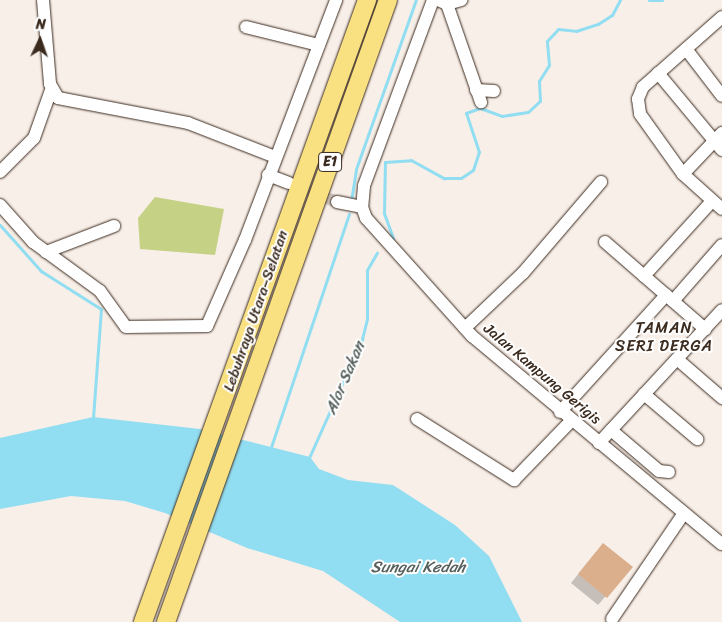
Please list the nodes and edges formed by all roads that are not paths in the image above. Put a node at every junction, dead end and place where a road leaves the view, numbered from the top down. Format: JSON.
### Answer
{"nodes":[{"id":1,"x":44,"y":0,"type":"edge"},
{"id":2,"x":336,"y":0,"type":"edge"},
{"id":3,"x":367,"y":0,"type":"edge"},
{"id":4,"x":388,"y":0,"type":"edge"},
{"id":5,"x":433,"y":0,"type":"edge"},
{"id":6,"x":461,"y":0,"type":"edge"},
{"id":7,"x":443,"y":2,"type":"edge"},
{"id":8,"x":721,"y":19,"type":"edge"},
{"id":9,"x":246,"y":27,"type":"dead end"},
{"id":10,"x":319,"y":45,"type":"junction"},
{"id":11,"x":686,"y":49,"type":"junction"},
{"id":12,"x":658,"y":74,"type":"junction"},
{"id":13,"x":51,"y":90,"type":"junction"},
{"id":14,"x":476,"y":90,"type":"junction"},
{"id":15,"x":494,"y":91,"type":"dead end"},
{"id":16,"x":722,"y":96,"type":"edge"},
{"id":17,"x":481,"y":102,"type":"dead end"},
{"id":18,"x":719,"y":142,"type":"edge"},
{"id":19,"x":275,"y":157,"type":"junction"},
{"id":20,"x":0,"y":172,"type":"edge"},
{"id":21,"x":683,"y":174,"type":"junction"},
{"id":22,"x":268,"y":175,"type":"junction"},
{"id":23,"x":601,"y":182,"type":"dead end"},
{"id":24,"x":289,"y":183,"type":"tunnel mouth"},
{"id":25,"x":337,"y":202,"type":"tunnel mouth"},
{"id":26,"x":0,"y":205,"type":"edge"},
{"id":27,"x":717,"y":205,"type":"edge"},
{"id":28,"x":362,"y":208,"type":"junction"},
{"id":29,"x":114,"y":226,"type":"dead end"},
{"id":30,"x":605,"y":242,"type":"dead end"},
{"id":31,"x":722,"y":245,"type":"edge"},
{"id":32,"x":46,"y":252,"type":"junction"},
{"id":33,"x":644,"y":276,"type":"junction"},
{"id":34,"x":669,"y":298,"type":"junction"},
{"id":35,"x":722,"y":310,"type":"edge"},
{"id":36,"x":465,"y":328,"type":"junction"},
{"id":37,"x":705,"y":329,"type":"junction"},
{"id":38,"x":677,"y":359,"type":"junction"},
{"id":39,"x":644,"y":394,"type":"junction"},
{"id":40,"x":722,"y":398,"type":"edge"},
{"id":41,"x":560,"y":412,"type":"junction"},
{"id":42,"x":417,"y":419,"type":"dead end"},
{"id":43,"x":571,"y":421,"type":"junction"},
{"id":44,"x":611,"y":430,"type":"junction"},
{"id":45,"x":697,"y":439,"type":"dead end"},
{"id":46,"x":599,"y":443,"type":"junction"},
{"id":47,"x":669,"y":472,"type":"dead end"},
{"id":48,"x":684,"y":513,"type":"junction"},
{"id":49,"x":722,"y":544,"type":"edge"},
{"id":50,"x":612,"y":619,"type":"dead end"},
{"id":51,"x":144,"y":622,"type":"edge"},
{"id":52,"x":166,"y":622,"type":"edge"}],
"edges":[{"from":1,"to":13,"type":"street"},
{"from":2,"to":10,"type":"street"},
{"from":3,"to":51,"type":"highway","name":"Lebuhraya Utara–Selatan","number":"E1"},
{"from":4,"to":52,"type":"highway","name":"Lebuhraya Utara–Selatan","number":"E1"},
{"from":5,"to":28,"type":"street"},
{"from":6,"to":7,"type":"street"},
{"from":7,"to":14,"type":"street"},
{"from":8,"to":11,"type":"street"},
{"from":9,"to":10,"type":"street"},
{"from":10,"to":19,"type":"street"},
{"from":11,"to":12,"type":"street"},
{"from":11,"to":16,"type":"street"},
{"from":12,"to":18,"type":"street"},
{"from":12,"to":21,"type":"street"},
{"from":13,"to":19,"type":"street"},
{"from":13,"to":20,"type":"street"},
{"from":14,"to":15,"type":"street"},
{"from":14,"to":17,"type":"street"},
{"from":18,"to":21,"type":"street"},
{"from":19,"to":22,"type":"street"},
{"from":21,"to":27,"type":"street"},
{"from":22,"to":24,"type":"street"},
{"from":22,"to":32,"type":"street"},
{"from":23,"to":36,"type":"street"},
{"from":25,"to":28,"type":"street"},
{"from":26,"to":32,"type":"street"},
{"from":27,"to":33,"type":"street"},
{"from":28,"to":36,"type":"street","name":"Jalan Kampung Gerigis"},
{"from":29,"to":32,"type":"street"},
{"from":30,"to":33,"type":"street"},
{"from":31,"to":34,"type":"street"},
{"from":33,"to":34,"type":"street"},
{"from":34,"to":37,"type":"street"},
{"from":34,"to":41,"type":"street"},
{"from":35,"to":37,"type":"street"},
{"from":36,"to":41,"type":"street","name":"Jalan Kampung Gerigis"},
{"from":37,"to":38,"type":"street"},
{"from":38,"to":39,"type":"street"},
{"from":38,"to":40,"type":"street"},
{"from":39,"to":44,"type":"street"},
{"from":39,"to":45,"type":"street"},
{"from":41,"to":43,"type":"street","name":"Jalan Kampung Gerigis"},
{"from":42,"to":43,"type":"street"},
{"from":43,"to":46,"type":"street","name":"Jalan Kampung Gerigis"},
{"from":44,"to":46,"type":"street"},
{"from":44,"to":47,"type":"street"},
{"from":46,"to":48,"type":"street","name":"Jalan Kampung Gerigis"},
{"from":48,"to":49,"type":"street","name":"Jalan Kampung Gerigis"},
{"from":48,"to":50,"type":"street"}]}
